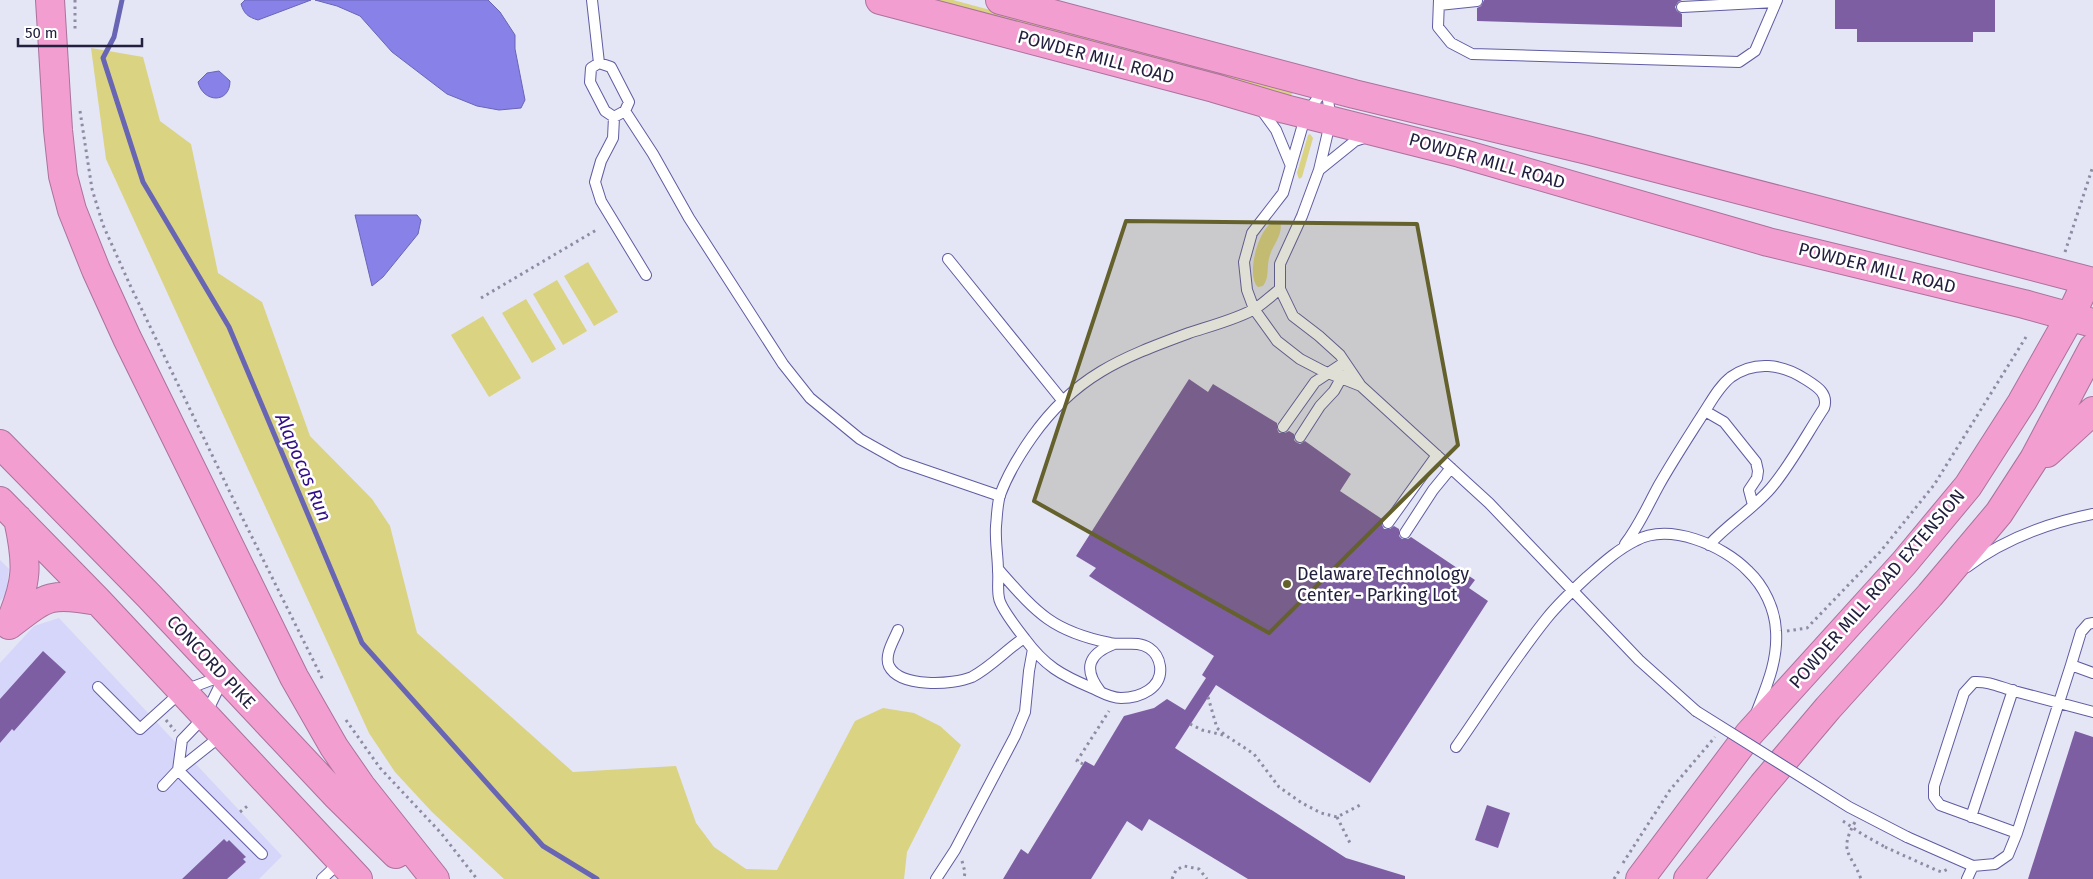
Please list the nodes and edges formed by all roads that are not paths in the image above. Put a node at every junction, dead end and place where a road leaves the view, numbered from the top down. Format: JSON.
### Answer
{"nodes":[{"id":1,"x":50,"y":0,"type":"edge"},
{"id":2,"x":592,"y":0,"type":"edge"},
{"id":3,"x":880,"y":0,"type":"edge"},
{"id":4,"x":1000,"y":0,"type":"edge"},
{"id":5,"x":1477,"y":1,"type":"dead end"},
{"id":6,"x":1776,"y":1,"type":"edge"},
{"id":7,"x":1439,"y":2,"type":"edge"},
{"id":8,"x":1682,"y":7,"type":"dead end"},
{"id":9,"x":599,"y":63,"type":"junction"},
{"id":10,"x":1326,"y":86,"type":"junction"},
{"id":11,"x":1253,"y":99,"type":"junction"},
{"id":12,"x":625,"y":111,"type":"junction"},
{"id":13,"x":1318,"y":116,"type":"junction"},
{"id":14,"x":614,"y":117,"type":"junction"},
{"id":15,"x":1383,"y":132,"type":"junction"},
{"id":16,"x":1291,"y":166,"type":"junction"},
{"id":17,"x":1319,"y":170,"type":"junction"},
{"id":18,"x":948,"y":259,"type":"dead end"},
{"id":19,"x":646,"y":275,"type":"dead end"},
{"id":20,"x":2090,"y":281,"type":"edge"},
{"id":21,"x":1280,"y":289,"type":"junction"},
{"id":22,"x":1254,"y":309,"type":"junction"},
{"id":23,"x":2081,"y":320,"type":"edge"},
{"id":24,"x":2093,"y":348,"type":"edge"},
{"id":25,"x":1346,"y":364,"type":"junction"},
{"id":26,"x":1328,"y":373,"type":"junction"},
{"id":27,"x":1342,"y":379,"type":"junction"},
{"id":28,"x":1361,"y":386,"type":"junction"},
{"id":29,"x":1062,"y":400,"type":"junction"},
{"id":30,"x":2093,"y":411,"type":"edge"},
{"id":31,"x":1705,"y":412,"type":"junction"},
{"id":32,"x":1283,"y":427,"type":"dead end"},
{"id":33,"x":1300,"y":437,"type":"dead end"},
{"id":34,"x":0,"y":444,"type":"edge"},
{"id":35,"x":1437,"y":455,"type":"junction"},
{"id":36,"x":1451,"y":468,"type":"junction"},
{"id":37,"x":1000,"y":496,"type":"junction"},
{"id":38,"x":1753,"y":505,"type":"junction"},
{"id":39,"x":9,"y":510,"type":"edge"},
{"id":40,"x":1999,"y":513,"type":"junction"},
{"id":41,"x":2093,"y":514,"type":"edge"},
{"id":42,"x":1388,"y":523,"type":"dead end"},
{"id":43,"x":1406,"y":533,"type":"dead end"},
{"id":44,"x":1709,"y":544,"type":"junction"},
{"id":45,"x":1621,"y":549,"type":"junction"},
{"id":46,"x":998,"y":569,"type":"junction"},
{"id":47,"x":1573,"y":591,"type":"junction"},
{"id":48,"x":1930,"y":595,"type":"junction"},
{"id":49,"x":98,"y":601,"type":"junction"},
{"id":50,"x":2093,"y":623,"type":"edge"},
{"id":51,"x":898,"y":630,"type":"dead end"},
{"id":52,"x":1024,"y":638,"type":"junction"},
{"id":53,"x":1114,"y":644,"type":"junction"},
{"id":54,"x":1033,"y":650,"type":"junction"},
{"id":55,"x":2071,"y":665,"type":"junction"},
{"id":56,"x":2093,"y":673,"type":"edge"},
{"id":57,"x":224,"y":675,"type":"junction"},
{"id":58,"x":98,"y":686,"type":"dead end"},
{"id":59,"x":2013,"y":690,"type":"junction"},
{"id":60,"x":182,"y":691,"type":"junction"},
{"id":61,"x":1101,"y":692,"type":"junction"},
{"id":62,"x":2058,"y":702,"type":"junction"},
{"id":63,"x":2093,"y":712,"type":"edge"},
{"id":64,"x":214,"y":725,"type":"junction"},
{"id":65,"x":1749,"y":734,"type":"junction"},
{"id":66,"x":1456,"y":747,"type":"dead end"},
{"id":67,"x":178,"y":770,"type":"junction"},
{"id":68,"x":163,"y":786,"type":"dead end"},
{"id":69,"x":1971,"y":817,"type":"junction"},
{"id":70,"x":2017,"y":833,"type":"junction"},
{"id":71,"x":262,"y":854,"type":"dead end"},
{"id":72,"x":1973,"y":866,"type":"junction"},
{"id":73,"x":340,"y":873,"type":"edge"},
{"id":74,"x":422,"y":879,"type":"edge"},
{"id":75,"x":435,"y":879,"type":"edge"},
{"id":76,"x":936,"y":879,"type":"edge"},
{"id":77,"x":1640,"y":879,"type":"edge"},
{"id":78,"x":1688,"y":879,"type":"edge"},
{"id":79,"x":1967,"y":879,"type":"edge"}],
"edges":[{"from":1,"to":75,"type":"highway"},
{"from":2,"to":9,"type":"lane"},
{"from":3,"to":11,"type":"highway","name":"POWDER MILL ROAD"},
{"from":4,"to":10,"type":"highway","name":"POWDER MILL ROAD"},
{"from":5,"to":7,"type":"lane"},
{"from":6,"to":7,"type":"lane"},
{"from":6,"to":8,"type":"lane"},
{"from":9,"to":12,"type":"lane"},
{"from":9,"to":14,"type":"lane"},
{"from":10,"to":13,"type":"lane"},
{"from":10,"to":13,"type":"lane"},
{"from":10,"to":20,"type":"highway","name":"POWDER MILL ROAD"},
{"from":11,"to":13,"type":"highway","name":"POWDER MILL ROAD"},
{"from":11,"to":16,"type":"lane"},
{"from":12,"to":14,"type":"lane"},
{"from":12,"to":37,"type":"lane"},
{"from":13,"to":15,"type":"highway","name":"POWDER MILL ROAD"},
{"from":13,"to":16,"type":"lane"},
{"from":13,"to":17,"type":"lane"},
{"from":14,"to":19,"type":"lane"},
{"from":15,"to":17,"type":"lane"},
{"from":15,"to":23,"type":"highway","name":"POWDER MILL ROAD"},
{"from":16,"to":22,"type":"lane"},
{"from":17,"to":21,"type":"lane"},
{"from":18,"to":29,"type":"lane"},
{"from":20,"to":23,"type":"highway","name":"POWDER MILL ROAD EXTENSION"},
{"from":21,"to":22,"type":"lane"},
{"from":21,"to":25,"type":"lane"},
{"from":22,"to":26,"type":"lane"},
{"from":22,"to":29,"type":"lane"},
{"from":23,"to":65,"type":"highway","name":"POWDER MILL ROAD EXTENSION"},
{"from":24,"to":40,"type":"highway"},
{"from":25,"to":26,"type":"lane"},
{"from":25,"to":27,"type":"lane"},
{"from":25,"to":28,"type":"lane"},
{"from":26,"to":27,"type":"lane"},
{"from":26,"to":32,"type":"lane"},
{"from":27,"to":28,"type":"lane"},
{"from":27,"to":33,"type":"lane"},
{"from":28,"to":35,"type":"lane"},
{"from":29,"to":37,"type":"lane"},
{"from":30,"to":40,"type":"highway"},
{"from":31,"to":38,"type":"lane"},
{"from":31,"to":38,"type":"lane"},
{"from":31,"to":45,"type":"lane"},
{"from":34,"to":57,"type":"highway","name":"CONCORD PIKE"},
{"from":35,"to":36,"type":"lane"},
{"from":35,"to":42,"type":"lane"},
{"from":36,"to":43,"type":"lane"},
{"from":36,"to":47,"type":"lane"},
{"from":37,"to":46,"type":"lane"},
{"from":38,"to":44,"type":"lane"},
{"from":39,"to":49,"type":"highway"},
{"from":39,"to":49,"type":"highway"},
{"from":40,"to":48,"type":"highway"},
{"from":41,"to":48,"type":"lane"},
{"from":44,"to":45,"type":"lane"},
{"from":44,"to":65,"type":"lane"},
{"from":45,"to":47,"type":"lane"},
{"from":46,"to":52,"type":"lane"},
{"from":46,"to":53,"type":"lane"},
{"from":47,"to":66,"type":"lane"},
{"from":47,"to":72,"type":"lane","bridge":true},
{"from":48,"to":78,"type":"highway"},
{"from":49,"to":60,"type":"highway"},
{"from":50,"to":55,"type":"lane"},
{"from":51,"to":52,"type":"lane"},
{"from":52,"to":54,"type":"lane"},
{"from":53,"to":61,"type":"lane"},
{"from":53,"to":61,"type":"lane"},
{"from":54,"to":61,"type":"lane"},
{"from":54,"to":76,"type":"lane"},
{"from":55,"to":56,"type":"lane"},
{"from":55,"to":62,"type":"lane"},
{"from":57,"to":60,"type":"lane"},
{"from":57,"to":64,"type":"lane"},
{"from":57,"to":74,"type":"highway","name":"CONCORD PIKE"},
{"from":58,"to":60,"type":"lane"},
{"from":59,"to":62,"type":"lane"},
{"from":59,"to":69,"type":"lane"},
{"from":59,"to":69,"type":"lane"},
{"from":60,"to":64,"type":"highway"},
{"from":62,"to":63,"type":"lane"},
{"from":62,"to":70,"type":"lane"},
{"from":64,"to":67,"type":"lane"},
{"from":64,"to":67,"type":"lane"},
{"from":64,"to":73,"type":"highway"},
{"from":65,"to":77,"type":"highway","name":"POWDER MILL ROAD EXTENSION"},
{"from":67,"to":68,"type":"lane"},
{"from":67,"to":71,"type":"lane"},
{"from":69,"to":70,"type":"lane"},
{"from":70,"to":72,"type":"lane"},
{"from":72,"to":79,"type":"lane"}]}
